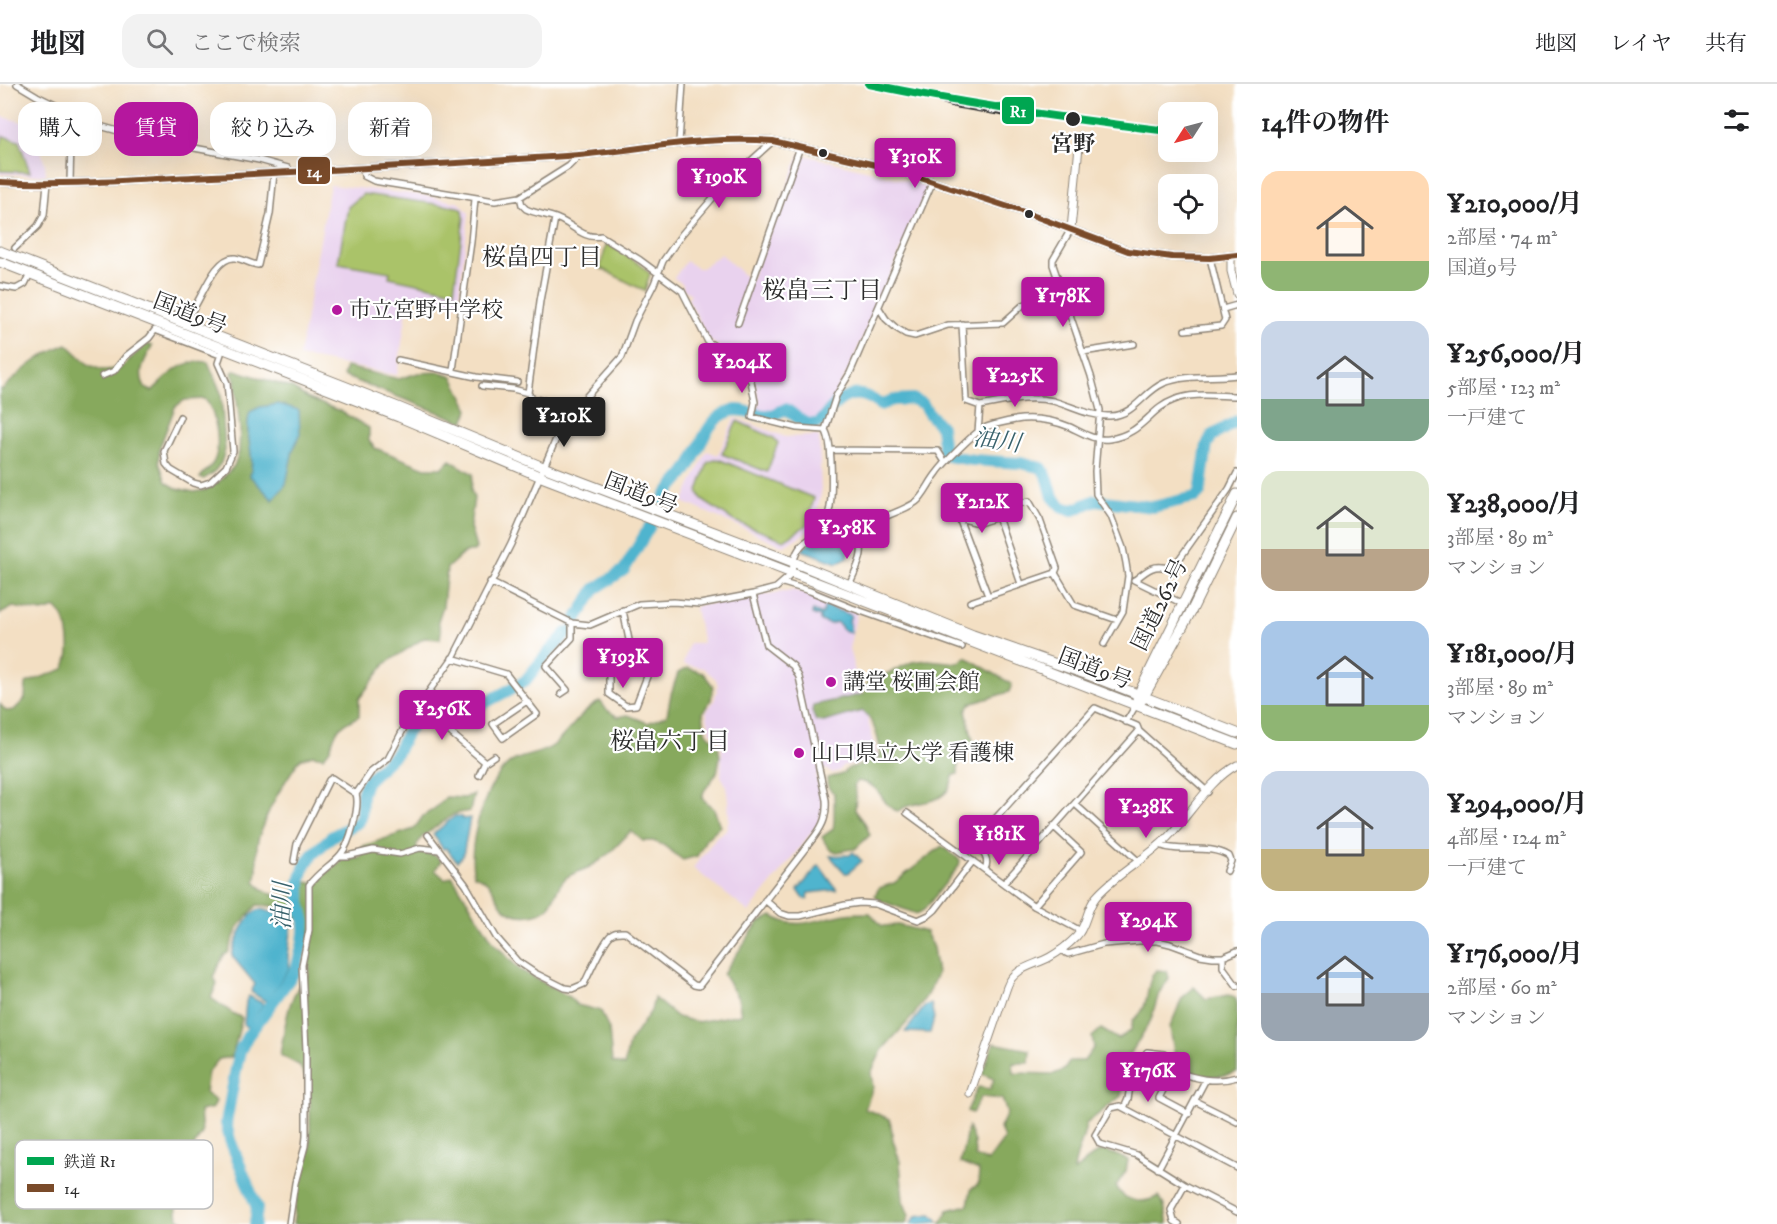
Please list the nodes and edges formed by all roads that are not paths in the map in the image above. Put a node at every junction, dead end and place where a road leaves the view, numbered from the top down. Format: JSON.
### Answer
{"nodes":[{"id":1,"x":17,"y":84,"type":"edge"},
{"id":2,"x":683,"y":84,"type":"edge"},
{"id":3,"x":1080,"y":136,"type":"dead end"},
{"id":4,"x":773,"y":141,"type":"junction"},
{"id":5,"x":679,"y":142,"type":"junction"},
{"id":6,"x":800,"y":147,"type":"junction"},
{"id":7,"x":580,"y":155,"type":"junction"},
{"id":8,"x":71,"y":156,"type":"edge"},
{"id":9,"x":363,"y":169,"type":"junction"},
{"id":10,"x":291,"y":172,"type":"junction"},
{"id":11,"x":274,"y":173,"type":"junction"},
{"id":12,"x":933,"y":181,"type":"junction"},
{"id":13,"x":0,"y":182,"type":"edge"},
{"id":14,"x":70,"y":182,"type":"junction"},
{"id":15,"x":47,"y":183,"type":"junction"},
{"id":16,"x":520,"y":197,"type":"junction"},
{"id":17,"x":475,"y":199,"type":"junction"},
{"id":18,"x":555,"y":218,"type":"junction"},
{"id":19,"x":1071,"y":229,"type":"junction"},
{"id":20,"x":15,"y":248,"type":"dead end"},
{"id":21,"x":0,"y":251,"type":"edge"},
{"id":22,"x":1234,"y":256,"type":"edge"},
{"id":23,"x":1210,"y":258,"type":"junction"},
{"id":24,"x":0,"y":262,"type":"edge"},
{"id":25,"x":1237,"y":264,"type":"edge"},
{"id":26,"x":32,"y":269,"type":"junction"},
{"id":27,"x":657,"y":273,"type":"junction"},
{"id":28,"x":0,"y":286,"type":"edge"},
{"id":29,"x":1237,"y":294,"type":"edge"},
{"id":30,"x":1062,"y":295,"type":"junction"},
{"id":31,"x":1237,"y":305,"type":"edge"},
{"id":32,"x":879,"y":308,"type":"junction"},
{"id":33,"x":1223,"y":309,"type":"junction"},
{"id":34,"x":163,"y":315,"type":"junction"},
{"id":35,"x":738,"y":323,"type":"dead end"},
{"id":36,"x":962,"y":324,"type":"junction"},
{"id":37,"x":1185,"y":330,"type":"dead end"},
{"id":38,"x":1134,"y":344,"type":"dead end"},
{"id":39,"x":221,"y":352,"type":"junction"},
{"id":40,"x":1083,"y":352,"type":"junction"},
{"id":41,"x":398,"y":360,"type":"dead end"},
{"id":42,"x":453,"y":370,"type":"junction"},
{"id":43,"x":1237,"y":375,"type":"edge"},
{"id":44,"x":102,"y":376,"type":"dead end"},
{"id":45,"x":517,"y":382,"type":"dead end"},
{"id":46,"x":482,"y":386,"type":"dead end"},
{"id":47,"x":528,"y":393,"type":"junction"},
{"id":48,"x":1237,"y":396,"type":"edge"},
{"id":49,"x":980,"y":406,"type":"junction"},
{"id":50,"x":1099,"y":415,"type":"junction"},
{"id":51,"x":180,"y":417,"type":"dead end"},
{"id":52,"x":567,"y":418,"type":"junction"},
{"id":53,"x":825,"y":430,"type":"junction"},
{"id":54,"x":978,"y":432,"type":"junction"},
{"id":55,"x":1098,"y":440,"type":"junction"},
{"id":56,"x":830,"y":450,"type":"junction"},
{"id":57,"x":945,"y":462,"type":"junction"},
{"id":58,"x":541,"y":471,"type":"junction"},
{"id":59,"x":1237,"y":473,"type":"edge"},
{"id":60,"x":1237,"y":494,"type":"edge"},
{"id":61,"x":998,"y":517,"type":"junction"},
{"id":62,"x":1237,"y":518,"type":"edge"},
{"id":63,"x":856,"y":532,"type":"junction"},
{"id":64,"x":823,"y":536,"type":"junction"},
{"id":65,"x":793,"y":562,"type":"junction"},
{"id":66,"x":1055,"y":573,"type":"junction"},
{"id":67,"x":792,"y":574,"type":"junction"},
{"id":68,"x":1128,"y":576,"type":"junction"},
{"id":69,"x":1135,"y":580,"type":"junction"},
{"id":70,"x":490,"y":582,"type":"junction"},
{"id":71,"x":783,"y":583,"type":"junction"},
{"id":72,"x":1022,"y":584,"type":"junction"},
{"id":73,"x":849,"y":585,"type":"junction"},
{"id":74,"x":753,"y":594,"type":"junction"},
{"id":75,"x":988,"y":596,"type":"junction"},
{"id":76,"x":970,"y":602,"type":"dead end"},
{"id":77,"x":1182,"y":603,"type":"junction"},
{"id":78,"x":1193,"y":608,"type":"junction"},
{"id":79,"x":623,"y":610,"type":"junction"},
{"id":80,"x":1117,"y":620,"type":"junction"},
{"id":81,"x":572,"y":623,"type":"junction"},
{"id":82,"x":1104,"y":644,"type":"dead end"},
{"id":83,"x":962,"y":647,"type":"dead end"},
{"id":84,"x":632,"y":655,"type":"junction"},
{"id":85,"x":452,"y":658,"type":"junction"},
{"id":86,"x":567,"y":690,"type":"dead end"},
{"id":87,"x":1141,"y":695,"type":"junction"},
{"id":88,"x":526,"y":701,"type":"junction"},
{"id":89,"x":1136,"y":705,"type":"junction"},
{"id":90,"x":414,"y":712,"type":"junction"},
{"id":91,"x":1126,"y":722,"type":"junction"},
{"id":92,"x":1139,"y":731,"type":"junction"},
{"id":93,"x":1237,"y":733,"type":"edge"},
{"id":94,"x":1237,"y":744,"type":"edge"},
{"id":95,"x":494,"y":756,"type":"dead end"},
{"id":96,"x":1237,"y":756,"type":"edge"},
{"id":97,"x":485,"y":762,"type":"junction"},
{"id":98,"x":1237,"y":765,"type":"edge"},
{"id":99,"x":478,"y":775,"type":"dead end"},
{"id":100,"x":1208,"y":792,"type":"junction"},
{"id":101,"x":356,"y":794,"type":"junction"},
{"id":102,"x":1075,"y":804,"type":"junction"},
{"id":103,"x":907,"y":813,"type":"dead end"},
{"id":104,"x":1053,"y":826,"type":"junction"},
{"id":105,"x":428,"y":836,"type":"dead end"},
{"id":106,"x":1159,"y":845,"type":"junction"},
{"id":107,"x":439,"y":850,"type":"junction"},
{"id":108,"x":340,"y":856,"type":"junction"},
{"id":109,"x":1137,"y":860,"type":"junction"},
{"id":110,"x":294,"y":861,"type":"dead end"},
{"id":111,"x":973,"y":861,"type":"junction"},
{"id":112,"x":985,"y":869,"type":"junction"},
{"id":113,"x":1227,"y":871,"type":"dead end"},
{"id":114,"x":1004,"y":884,"type":"junction"},
{"id":115,"x":765,"y":900,"type":"junction"},
{"id":116,"x":1034,"y":906,"type":"junction"},
{"id":117,"x":1081,"y":931,"type":"junction"},
{"id":118,"x":1060,"y":950,"type":"junction"},
{"id":119,"x":1237,"y":951,"type":"edge"},
{"id":120,"x":1223,"y":957,"type":"junction"},
{"id":121,"x":1237,"y":986,"type":"edge"},
{"id":122,"x":1173,"y":1071,"type":"junction"},
{"id":123,"x":1237,"y":1077,"type":"edge"},
{"id":124,"x":1205,"y":1081,"type":"junction"},
{"id":125,"x":970,"y":1094,"type":"dead end"},
{"id":126,"x":1195,"y":1101,"type":"junction"},
{"id":127,"x":1124,"y":1108,"type":"junction"},
{"id":128,"x":1188,"y":1114,"type":"junction"},
{"id":129,"x":1237,"y":1122,"type":"edge"},
{"id":130,"x":1177,"y":1136,"type":"junction"},
{"id":131,"x":1158,"y":1168,"type":"junction"},
{"id":132,"x":1237,"y":1168,"type":"edge"},
{"id":133,"x":1185,"y":1185,"type":"junction"},
{"id":134,"x":1237,"y":1212,"type":"edge"},
{"id":135,"x":289,"y":1224,"type":"edge"},
{"id":136,"x":1179,"y":1224,"type":"edge"}],
"edges":[{"from":1,"to":10,"type":"street"},
{"from":2,"to":5,"type":"street"},
{"from":3,"to":19,"type":"street"},
{"from":4,"to":5,"type":"main road"},
{"from":4,"to":6,"type":"main road"},
{"from":4,"to":27,"type":"street"},
{"from":5,"to":7,"type":"main road"},
{"from":6,"to":12,"type":"main road"},
{"from":6,"to":35,"type":"street"},
{"from":7,"to":9,"type":"main road"},
{"from":7,"to":16,"type":"street"},
{"from":8,"to":14,"type":"street"},
{"from":9,"to":10,"type":"main road"},
{"from":9,"to":17,"type":"street"},
{"from":10,"to":11,"type":"main road"},
{"from":11,"to":14,"type":"main road"},
{"from":11,"to":34,"type":"street"},
{"from":12,"to":19,"type":"main road"},
{"from":12,"to":32,"type":"street"},
{"from":13,"to":15,"type":"main road"},
{"from":14,"to":15,"type":"main road"},
{"from":15,"to":20,"type":"street"},
{"from":16,"to":17,"type":"street"},
{"from":16,"to":18,"type":"street"},
{"from":17,"to":42,"type":"street"},
{"from":18,"to":27,"type":"street"},
{"from":18,"to":47,"type":"street"},
{"from":19,"to":23,"type":"main road"},
{"from":19,"to":30,"type":"street"},
{"from":21,"to":26,"type":"highway","name":"国道9号"},
{"from":22,"to":23,"type":"main road"},
{"from":22,"to":25,"type":"street"},
{"from":22,"to":29,"type":"street"},
{"from":23,"to":33,"type":"street"},
{"from":24,"to":26,"type":"highway","name":"国道9号"},
{"from":26,"to":28,"type":"street"},
{"from":26,"to":34,"type":"highway","name":"国道9号"},
{"from":26,"to":39,"type":"highway","name":"国道9号"},
{"from":27,"to":52,"type":"street"},
{"from":27,"to":53,"type":"street"},
{"from":30,"to":36,"type":"street"},
{"from":30,"to":40,"type":"street"},
{"from":31,"to":33,"type":"street"},
{"from":32,"to":36,"type":"street"},
{"from":32,"to":53,"type":"street"},
{"from":33,"to":37,"type":"street"},
{"from":34,"to":58,"type":"highway","name":"国道9号"},
{"from":36,"to":49,"type":"street"},
{"from":38,"to":40,"type":"street"},
{"from":39,"to":44,"type":"street"},
{"from":39,"to":51,"type":"street"},
{"from":39,"to":58,"type":"highway","name":"国道9号"},
{"from":40,"to":50,"type":"street"},
{"from":41,"to":42,"type":"street"},
{"from":42,"to":45,"type":"street"},
{"from":43,"to":50,"type":"street"},
{"from":46,"to":47,"type":"street"},
{"from":47,"to":52,"type":"street"},
{"from":48,"to":55,"type":"street"},
{"from":49,"to":50,"type":"street"},
{"from":49,"to":54,"type":"street"},
{"from":50,"to":55,"type":"street"},
{"from":52,"to":58,"type":"street"},
{"from":53,"to":56,"type":"street"},
{"from":54,"to":55,"type":"street"},
{"from":54,"to":57,"type":"street"},
{"from":55,"to":68,"type":"street"},
{"from":56,"to":57,"type":"street"},
{"from":56,"to":64,"type":"street"},
{"from":57,"to":63,"type":"street"},
{"from":58,"to":65,"type":"highway","name":"国道9号"},
{"from":58,"to":67,"type":"highway","name":"国道9号"},
{"from":58,"to":70,"type":"street"},
{"from":59,"to":69,"type":"street"},
{"from":60,"to":77,"type":"highway","name":"国道262号"},
{"from":61,"to":66,"type":"street"},
{"from":61,"to":72,"type":"street"},
{"from":61,"to":75,"type":"street"},
{"from":62,"to":78,"type":"highway","name":"国道262号"},
{"from":63,"to":64,"type":"street"},
{"from":63,"to":73,"type":"street"},
{"from":64,"to":65,"type":"street"},
{"from":65,"to":67,"type":"street"},
{"from":65,"to":73,"type":"highway","name":"国道9号"},
{"from":66,"to":72,"type":"street"},
{"from":66,"to":80,"type":"street"},
{"from":67,"to":71,"type":"street"},
{"from":67,"to":89,"type":"highway","name":"国道9号"},
{"from":68,"to":69,"type":"street"},
{"from":68,"to":80,"type":"street"},
{"from":69,"to":77,"type":"street"},
{"from":70,"to":81,"type":"street"},
{"from":70,"to":85,"type":"street"},
{"from":71,"to":74,"type":"street"},
{"from":71,"to":83,"type":"street"},
{"from":72,"to":75,"type":"street"},
{"from":73,"to":87,"type":"highway","name":"国道9号"},
{"from":74,"to":79,"type":"street"},
{"from":74,"to":115,"type":"street"},
{"from":75,"to":76,"type":"street"},
{"from":77,"to":78,"type":"street"},
{"from":77,"to":87,"type":"highway","name":"国道262号"},
{"from":78,"to":87,"type":"highway","name":"国道262号"},
{"from":79,"to":81,"type":"street"},
{"from":79,"to":84,"type":"street"},
{"from":80,"to":82,"type":"street"},
{"from":81,"to":86,"type":"street"},
{"from":84,"to":84,"type":"street"},
{"from":85,"to":88,"type":"street"},
{"from":85,"to":90,"type":"street"},
{"from":87,"to":89,"type":"highway","name":"国道262号"},
{"from":87,"to":93,"type":"highway","name":"国道9号"},
{"from":88,"to":88,"type":"street"},
{"from":89,"to":91,"type":"street"},
{"from":89,"to":94,"type":"highway","name":"国道9号"},
{"from":90,"to":97,"type":"street"},
{"from":90,"to":101,"type":"street"},
{"from":91,"to":92,"type":"street"},
{"from":91,"to":112,"type":"street"},
{"from":92,"to":100,"type":"street"},
{"from":92,"to":102,"type":"street"},
{"from":95,"to":97,"type":"street"},
{"from":96,"to":98,"type":"street"},
{"from":97,"to":99,"type":"street"},
{"from":98,"to":100,"type":"street"},
{"from":100,"to":106,"type":"street"},
{"from":101,"to":108,"type":"street"},
{"from":101,"to":110,"type":"street"},
{"from":102,"to":104,"type":"street"},
{"from":102,"to":109,"type":"street"},
{"from":103,"to":111,"type":"street"},
{"from":104,"to":114,"type":"street"},
{"from":104,"to":116,"type":"street"},
{"from":105,"to":107,"type":"street"},
{"from":106,"to":109,"type":"street"},
{"from":106,"to":113,"type":"street"},
{"from":107,"to":108,"type":"street"},
{"from":107,"to":115,"type":"street"},
{"from":108,"to":135,"type":"street"},
{"from":109,"to":117,"type":"street"},
{"from":111,"to":112,"type":"street"},
{"from":111,"to":115,"type":"street"},
{"from":112,"to":114,"type":"street"},
{"from":114,"to":116,"type":"street"},
{"from":116,"to":117,"type":"street"},
{"from":117,"to":118,"type":"street"},
{"from":118,"to":120,"type":"street"},
{"from":118,"to":125,"type":"street"},
{"from":119,"to":120,"type":"street"},
{"from":120,"to":121,"type":"street"},
{"from":122,"to":124,"type":"street"},
{"from":122,"to":127,"type":"street"},
{"from":122,"to":128,"type":"street"},
{"from":123,"to":124,"type":"street"},
{"from":124,"to":126,"type":"street"},
{"from":126,"to":128,"type":"street"},
{"from":126,"to":129,"type":"street"},
{"from":127,"to":130,"type":"street"},
{"from":127,"to":131,"type":"street"},
{"from":128,"to":130,"type":"street"},
{"from":130,"to":131,"type":"street"},
{"from":130,"to":132,"type":"street"},
{"from":131,"to":133,"type":"street"},
{"from":133,"to":134,"type":"street"},
{"from":133,"to":136,"type":"street"}]}
